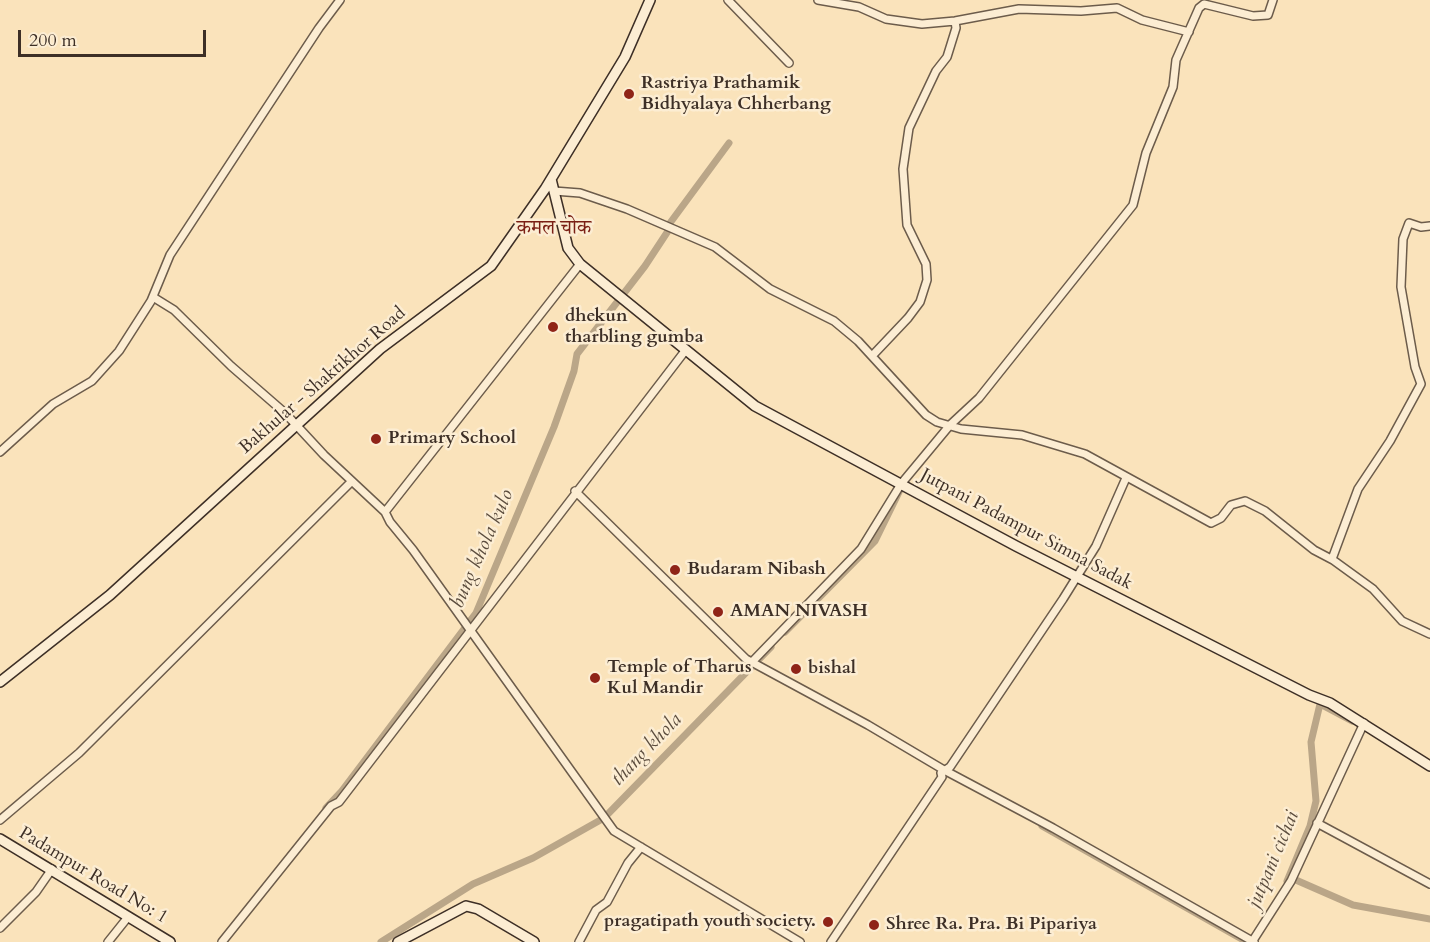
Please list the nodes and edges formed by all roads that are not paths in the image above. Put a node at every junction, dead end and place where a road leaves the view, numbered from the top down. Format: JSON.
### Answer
{"nodes":[{"id":1,"x":340,"y":0,"type":"edge"},
{"id":2,"x":650,"y":0,"type":"edge"},
{"id":3,"x":728,"y":0,"type":"edge"},
{"id":4,"x":818,"y":0,"type":"edge"},
{"id":5,"x":1273,"y":0,"type":"edge"},
{"id":6,"x":955,"y":21,"type":"junction"},
{"id":7,"x":1189,"y":32,"type":"junction"},
{"id":8,"x":789,"y":63,"type":"dead end"},
{"id":9,"x":551,"y":179,"type":"junction"},
{"id":10,"x":554,"y":191,"type":"junction"},
{"id":11,"x":1430,"y":226,"type":"edge"},
{"id":12,"x":580,"y":264,"type":"junction"},
{"id":13,"x":153,"y":297,"type":"junction"},
{"id":14,"x":685,"y":351,"type":"junction"},
{"id":15,"x":872,"y":356,"type":"junction"},
{"id":16,"x":296,"y":423,"type":"junction"},
{"id":17,"x":950,"y":425,"type":"junction"},
{"id":18,"x":0,"y":452,"type":"edge"},
{"id":19,"x":1126,"y":478,"type":"junction"},
{"id":20,"x":351,"y":482,"type":"junction"},
{"id":21,"x":901,"y":484,"type":"junction"},
{"id":22,"x":575,"y":491,"type":"junction"},
{"id":23,"x":385,"y":512,"type":"junction"},
{"id":24,"x":1332,"y":559,"type":"junction"},
{"id":25,"x":1074,"y":580,"type":"junction"},
{"id":26,"x":468,"y":628,"type":"junction"},
{"id":27,"x":1430,"y":634,"type":"edge"},
{"id":28,"x":755,"y":663,"type":"junction"},
{"id":29,"x":0,"y":682,"type":"edge"},
{"id":30,"x":1364,"y":723,"type":"junction"},
{"id":31,"x":1430,"y":766,"type":"edge"},
{"id":32,"x":943,"y":771,"type":"junction"},
{"id":33,"x":0,"y":820,"type":"edge"},
{"id":34,"x":1317,"y":823,"type":"junction"},
{"id":35,"x":0,"y":839,"type":"edge"},
{"id":36,"x":641,"y":847,"type":"junction"},
{"id":37,"x":52,"y":869,"type":"junction"},
{"id":38,"x":1430,"y":884,"type":"edge"},
{"id":39,"x":128,"y":917,"type":"junction"},
{"id":40,"x":0,"y":928,"type":"edge"},
{"id":41,"x":108,"y":942,"type":"edge"},
{"id":42,"x":170,"y":942,"type":"edge"},
{"id":43,"x":222,"y":942,"type":"edge"},
{"id":44,"x":399,"y":942,"type":"edge"},
{"id":45,"x":534,"y":942,"type":"edge"},
{"id":46,"x":579,"y":942,"type":"edge"},
{"id":47,"x":800,"y":942,"type":"edge"},
{"id":48,"x":831,"y":942,"type":"edge"},
{"id":49,"x":1253,"y":942,"type":"edge"}],
"edges":[{"from":1,"to":13,"type":"street"},
{"from":2,"to":9,"type":"street","name":"Bakhular - Shaktikhor Road"},
{"from":3,"to":8,"type":"street"},
{"from":4,"to":6,"type":"street"},
{"from":5,"to":7,"type":"street"},
{"from":6,"to":7,"type":"street"},
{"from":6,"to":15,"type":"street"},
{"from":7,"to":17,"type":"street"},
{"from":9,"to":10,"type":"street"},
{"from":9,"to":16,"type":"street","name":"Bakhular - Shaktikhor Road"},
{"from":10,"to":12,"type":"street"},
{"from":10,"to":15,"type":"street"},
{"from":11,"to":24,"type":"street"},
{"from":12,"to":14,"type":"street","name":"Jutpani Padampur Simna Sadak"},
{"from":12,"to":23,"type":"street"},
{"from":13,"to":16,"type":"street"},
{"from":13,"to":18,"type":"street"},
{"from":14,"to":21,"type":"street","name":"Jutpani Padampur Simna Sadak"},
{"from":14,"to":22,"type":"street"},
{"from":15,"to":17,"type":"street"},
{"from":16,"to":20,"type":"street"},
{"from":16,"to":29,"type":"street","name":"Bakhular - Shaktikhor Road"},
{"from":17,"to":19,"type":"street"},
{"from":17,"to":21,"type":"street"},
{"from":19,"to":24,"type":"street"},
{"from":19,"to":25,"type":"street"},
{"from":20,"to":23,"type":"street"},
{"from":20,"to":33,"type":"street"},
{"from":21,"to":25,"type":"street","name":"Jutpani Padampur Simna Sadak"},
{"from":21,"to":28,"type":"street"},
{"from":22,"to":26,"type":"street"},
{"from":22,"to":28,"type":"street"},
{"from":23,"to":26,"type":"street"},
{"from":24,"to":27,"type":"street"},
{"from":25,"to":30,"type":"street","name":"Jutpani Padampur Simna Sadak"},
{"from":25,"to":32,"type":"street"},
{"from":26,"to":36,"type":"street"},
{"from":26,"to":43,"type":"street"},
{"from":28,"to":32,"type":"street"},
{"from":30,"to":31,"type":"street","name":"Jutpani Padampur Simna Sadak"},
{"from":30,"to":34,"type":"street"},
{"from":32,"to":48,"type":"street"},
{"from":32,"to":49,"type":"street"},
{"from":34,"to":38,"type":"street"},
{"from":34,"to":49,"type":"street"},
{"from":35,"to":37,"type":"street","name":"Padampur Road No: 1"},
{"from":36,"to":46,"type":"street"},
{"from":36,"to":47,"type":"street"},
{"from":37,"to":39,"type":"street","name":"Padampur Road No: 1"},
{"from":37,"to":40,"type":"street"},
{"from":39,"to":41,"type":"street"},
{"from":39,"to":42,"type":"street","name":"Padampur Road No: 1"},
{"from":44,"to":45,"type":"street"}]}
